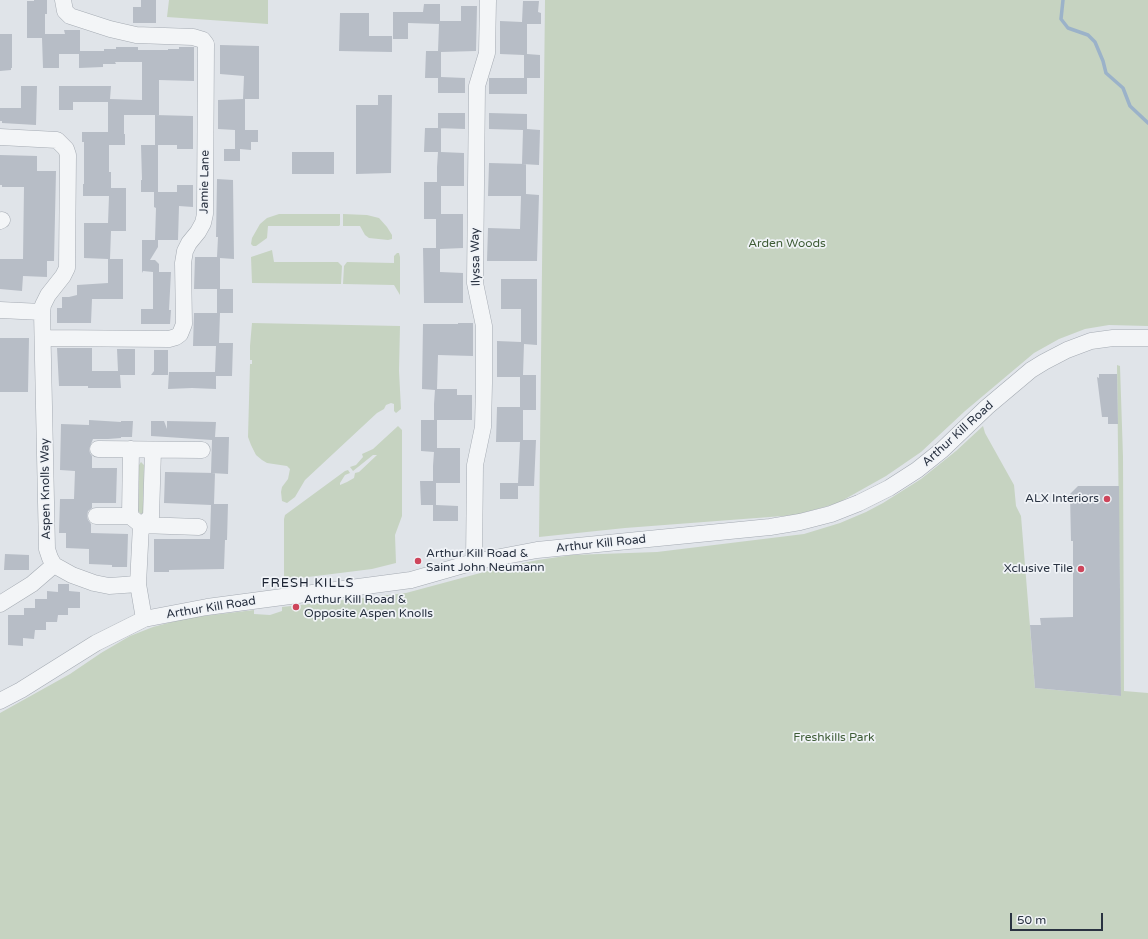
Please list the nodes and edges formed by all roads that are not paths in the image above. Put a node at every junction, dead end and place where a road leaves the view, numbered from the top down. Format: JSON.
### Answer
{"nodes":[{"id":1,"x":63,"y":0,"type":"edge"},
{"id":2,"x":488,"y":0,"type":"edge"},
{"id":3,"x":0,"y":137,"type":"edge"},
{"id":4,"x":0,"y":310,"type":"edge"},
{"id":5,"x":42,"y":312,"type":"junction"},
{"id":6,"x":43,"y":338,"type":"junction"},
{"id":7,"x":1148,"y":338,"type":"edge"},
{"id":8,"x":98,"y":449,"type":"dead end"},
{"id":9,"x":131,"y":449,"type":"junction"},
{"id":10,"x":153,"y":450,"type":"junction"},
{"id":11,"x":202,"y":450,"type":"dead end"},
{"id":12,"x":96,"y":516,"type":"dead end"},
{"id":13,"x":135,"y":520,"type":"junction"},
{"id":14,"x":199,"y":527,"type":"dead end"},
{"id":15,"x":474,"y":562,"type":"junction"},
{"id":16,"x":54,"y":564,"type":"junction"},
{"id":17,"x":138,"y":584,"type":"junction"},
{"id":18,"x":0,"y":604,"type":"edge"},
{"id":19,"x":144,"y":619,"type":"junction"},
{"id":20,"x":0,"y":701,"type":"edge"}],
"edges":[{"from":1,"to":6,"type":"street","name":"Jamie Lane"},
{"from":2,"to":15,"type":"street","name":"Ilyssa Way"},
{"from":3,"to":5,"type":"street","name":"Aspen Knolls Way"},
{"from":4,"to":5,"type":"street"},
{"from":5,"to":6,"type":"street","name":"Aspen Knolls Way"},
{"from":6,"to":16,"type":"street","name":"Aspen Knolls Way"},
{"from":7,"to":15,"type":"street","name":"Arthur Kill Road"},
{"from":8,"to":9,"type":"street"},
{"from":9,"to":10,"type":"street"},
{"from":9,"to":13,"type":"street"},
{"from":10,"to":11,"type":"street"},
{"from":10,"to":13,"type":"street"},
{"from":12,"to":13,"type":"street"},
{"from":13,"to":14,"type":"street"},
{"from":13,"to":17,"type":"street"},
{"from":15,"to":19,"type":"street","name":"Arthur Kill Road"},
{"from":16,"to":17,"type":"street"},
{"from":16,"to":18,"type":"street"},
{"from":17,"to":19,"type":"street"},
{"from":19,"to":20,"type":"street","name":"Arthur Kill Road"}]}
